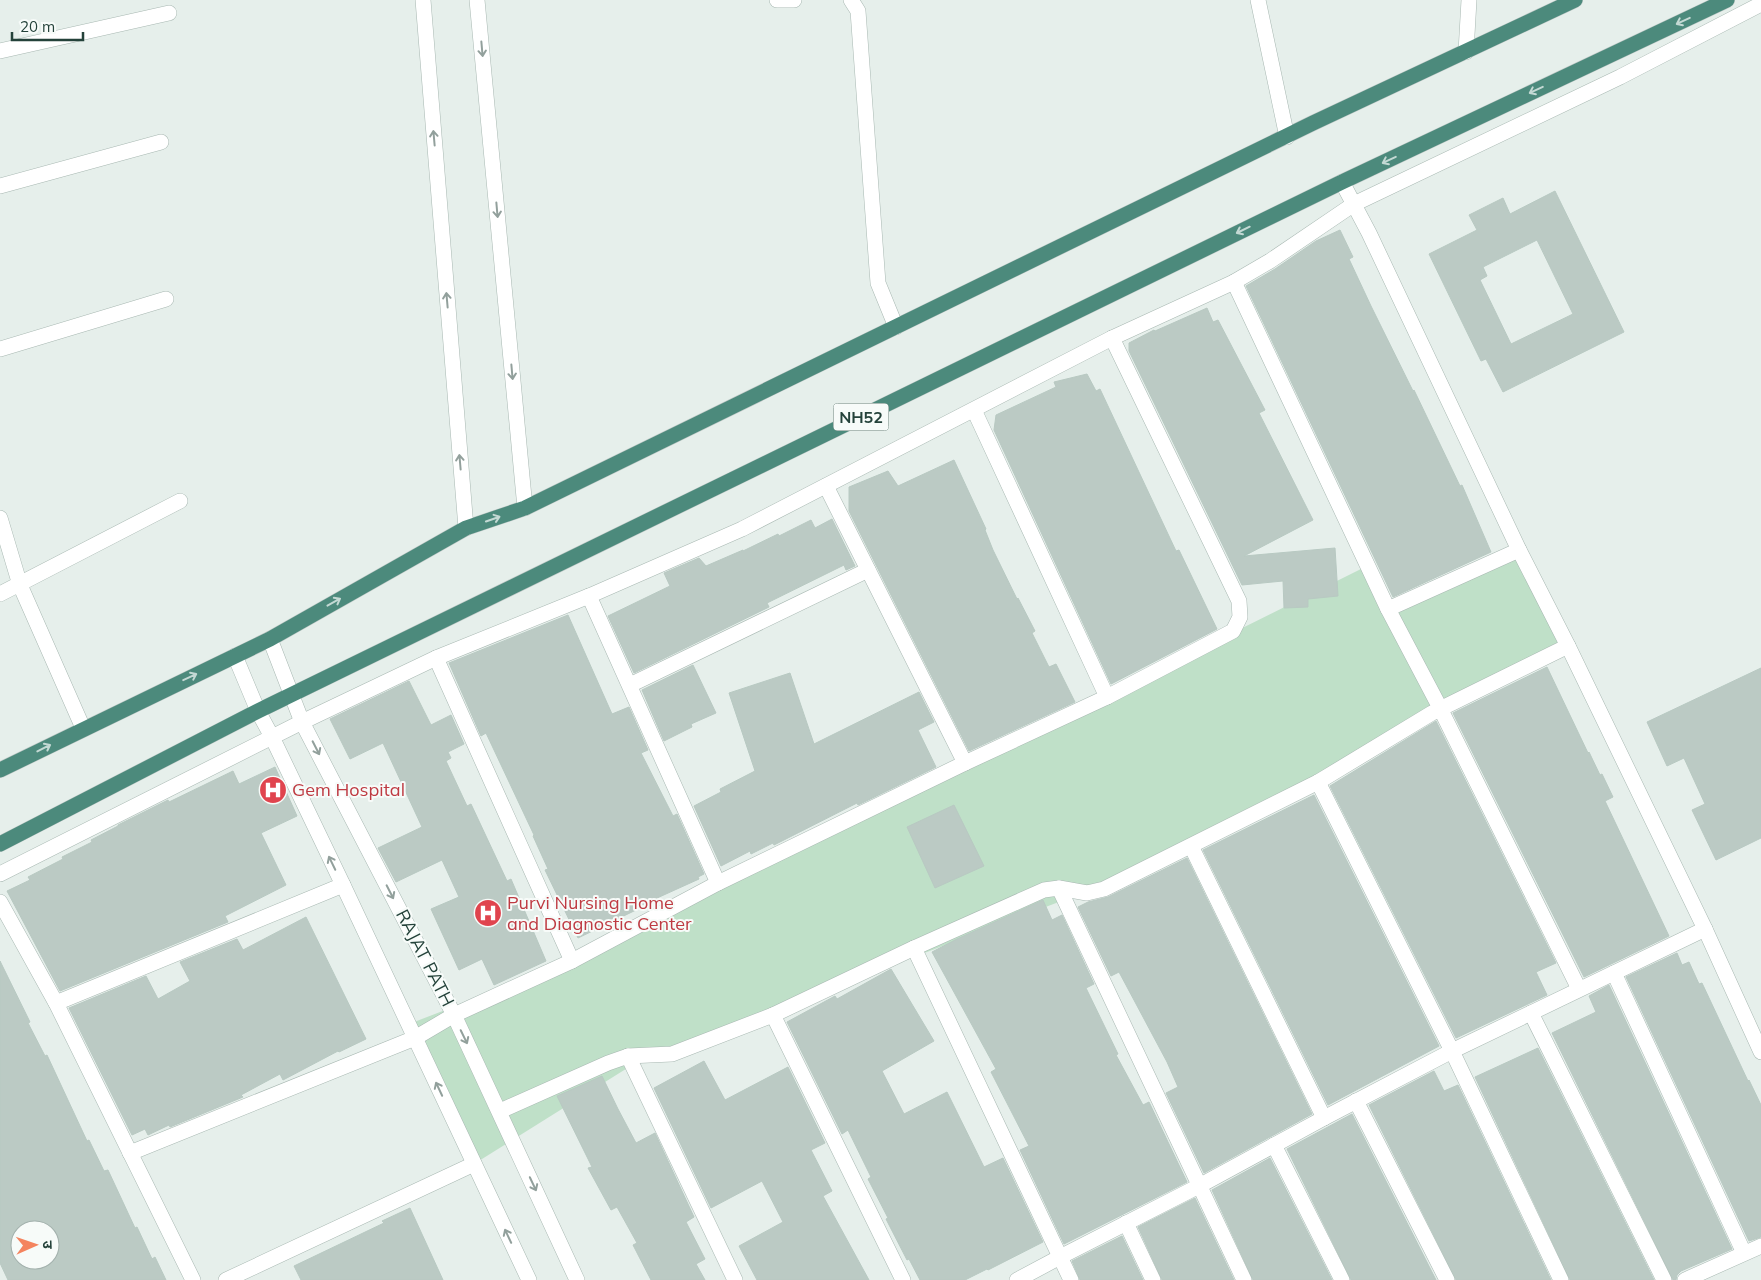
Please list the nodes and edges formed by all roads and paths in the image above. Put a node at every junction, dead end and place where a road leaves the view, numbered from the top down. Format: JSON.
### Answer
{"nodes":[{"id":1,"x":423,"y":0,"type":"edge"},
{"id":2,"x":477,"y":0,"type":"edge"},
{"id":3,"x":777,"y":0,"type":"edge"},
{"id":4,"x":794,"y":0,"type":"edge"},
{"id":5,"x":851,"y":0,"type":"edge"},
{"id":6,"x":1258,"y":0,"type":"edge"},
{"id":7,"x":1469,"y":0,"type":"edge"},
{"id":8,"x":1575,"y":0,"type":"edge"},
{"id":9,"x":1727,"y":0,"type":"edge"},
{"id":10,"x":1761,"y":4,"type":"edge"},
{"id":11,"x":169,"y":13,"type":"dead end"},
{"id":12,"x":0,"y":51,"type":"edge"},
{"id":13,"x":1466,"y":52,"type":"junction"},
{"id":14,"x":1287,"y":137,"type":"junction"},
{"id":15,"x":161,"y":142,"type":"dead end"},
{"id":16,"x":1342,"y":182,"type":"junction"},
{"id":17,"x":0,"y":186,"type":"edge"},
{"id":18,"x":1354,"y":204,"type":"junction"},
{"id":19,"x":1234,"y":282,"type":"junction"},
{"id":20,"x":166,"y":300,"type":"dead end"},
{"id":21,"x":896,"y":328,"type":"junction"},
{"id":22,"x":1112,"y":338,"type":"junction"},
{"id":23,"x":0,"y":349,"type":"edge"},
{"id":24,"x":974,"y":410,"type":"junction"},
{"id":25,"x":826,"y":486,"type":"junction"},
{"id":26,"x":180,"y":501,"type":"dead end"},
{"id":27,"x":525,"y":508,"type":"junction"},
{"id":28,"x":0,"y":518,"type":"edge"},
{"id":29,"x":466,"y":528,"type":"junction"},
{"id":30,"x":1519,"y":550,"type":"junction"},
{"id":31,"x":868,"y":570,"type":"junction"},
{"id":32,"x":20,"y":585,"type":"junction"},
{"id":33,"x":0,"y":594,"type":"edge"},
{"id":34,"x":589,"y":596,"type":"junction"},
{"id":35,"x":1388,"y":609,"type":"junction"},
{"id":36,"x":270,"y":638,"type":"junction"},
{"id":37,"x":1568,"y":646,"type":"junction"},
{"id":38,"x":235,"y":656,"type":"junction"},
{"id":39,"x":436,"y":658,"type":"junction"},
{"id":40,"x":630,"y":685,"type":"junction"},
{"id":41,"x":291,"y":694,"type":"junction"},
{"id":42,"x":1107,"y":697,"type":"junction"},
{"id":43,"x":1441,"y":709,"type":"junction"},
{"id":44,"x":258,"y":711,"type":"junction"},
{"id":45,"x":302,"y":722,"type":"junction"},
{"id":46,"x":83,"y":728,"type":"junction"},
{"id":47,"x":272,"y":736,"type":"junction"},
{"id":48,"x":965,"y":763,"type":"junction"},
{"id":49,"x":0,"y":770,"type":"edge"},
{"id":50,"x":1318,"y":782,"type":"junction"},
{"id":51,"x":0,"y":844,"type":"edge"},
{"id":52,"x":1191,"y":846,"type":"junction"},
{"id":53,"x":0,"y":874,"type":"edge"},
{"id":54,"x":718,"y":883,"type":"junction"},
{"id":55,"x":343,"y":885,"type":"junction"},
{"id":56,"x":1059,"y":888,"type":"junction"},
{"id":57,"x":0,"y":902,"type":"edge"},
{"id":58,"x":1705,"y":929,"type":"junction"},
{"id":59,"x":914,"y":948,"type":"junction"},
{"id":60,"x":572,"y":961,"type":"junction"},
{"id":61,"x":1614,"y":973,"type":"junction"},
{"id":62,"x":1579,"y":989,"type":"junction"},
{"id":63,"x":56,"y":1003,"type":"junction"},
{"id":64,"x":1531,"y":1013,"type":"junction"},
{"id":65,"x":773,"y":1015,"type":"junction"},
{"id":66,"x":454,"y":1016,"type":"junction"},
{"id":67,"x":415,"y":1038,"type":"junction"},
{"id":68,"x":1452,"y":1051,"type":"junction"},
{"id":69,"x":1761,"y":1052,"type":"edge"},
{"id":70,"x":628,"y":1056,"type":"junction"},
{"id":71,"x":1356,"y":1101,"type":"junction"},
{"id":72,"x":500,"y":1110,"type":"junction"},
{"id":73,"x":1324,"y":1118,"type":"junction"},
{"id":74,"x":1274,"y":1145,"type":"junction"},
{"id":75,"x":130,"y":1153,"type":"junction"},
{"id":76,"x":474,"y":1164,"type":"junction"},
{"id":77,"x":1199,"y":1186,"type":"junction"},
{"id":78,"x":1126,"y":1224,"type":"junction"},
{"id":79,"x":1761,"y":1246,"type":"edge"},
{"id":80,"x":1744,"y":1253,"type":"junction"},
{"id":81,"x":1060,"y":1257,"type":"junction"},
{"id":82,"x":193,"y":1280,"type":"edge"},
{"id":83,"x":226,"y":1280,"type":"edge"},
{"id":84,"x":529,"y":1280,"type":"edge"},
{"id":85,"x":577,"y":1280,"type":"edge"},
{"id":86,"x":735,"y":1280,"type":"edge"},
{"id":87,"x":903,"y":1280,"type":"edge"},
{"id":88,"x":1018,"y":1280,"type":"edge"},
{"id":89,"x":1071,"y":1280,"type":"edge"},
{"id":90,"x":1153,"y":1280,"type":"edge"},
{"id":91,"x":1244,"y":1280,"type":"edge"},
{"id":92,"x":1342,"y":1280,"type":"edge"},
{"id":93,"x":1447,"y":1280,"type":"edge"},
{"id":94,"x":1561,"y":1280,"type":"edge"},
{"id":95,"x":1664,"y":1280,"type":"edge"},
{"id":96,"x":1685,"y":1280,"type":"edge"}],
"edges":[{"from":29,"to":1,"type":"street","one_way":true},
{"from":2,"to":27,"type":"street","one_way":true},
{"from":3,"to":4,"type":"street"},
{"from":5,"to":21,"type":"street"},
{"from":6,"to":14,"type":"street"},
{"from":7,"to":13,"type":"street"},
{"from":8,"to":13,"type":"highway"},
{"from":9,"to":16,"type":"highway","number":"NH52","one_way":true},
{"from":10,"to":18,"type":"street"},
{"from":11,"to":12,"type":"street"},
{"from":13,"to":14,"type":"highway"},
{"from":14,"to":21,"type":"highway"},
{"from":15,"to":17,"type":"street"},
{"from":16,"to":18,"type":"street"},
{"from":16,"to":41,"type":"highway","number":"NH52","one_way":true},
{"from":18,"to":19,"type":"street"},
{"from":18,"to":30,"type":"street"},
{"from":19,"to":22,"type":"street"},
{"from":19,"to":35,"type":"street"},
{"from":20,"to":23,"type":"street"},
{"from":21,"to":27,"type":"highway"},
{"from":22,"to":24,"type":"street"},
{"from":22,"to":42,"type":"street"},
{"from":24,"to":25,"type":"street"},
{"from":24,"to":42,"type":"street"},
{"from":25,"to":31,"type":"street"},
{"from":25,"to":34,"type":"street"},
{"from":26,"to":32,"type":"street"},
{"from":29,"to":27,"type":"highway","one_way":true},
{"from":28,"to":32,"type":"street"},
{"from":36,"to":29,"type":"highway","one_way":true},
{"from":30,"to":35,"type":"street"},
{"from":30,"to":37,"type":"street"},
{"from":31,"to":40,"type":"street"},
{"from":31,"to":48,"type":"street"},
{"from":32,"to":33,"type":"street"},
{"from":32,"to":46,"type":"street"},
{"from":34,"to":39,"type":"street"},
{"from":34,"to":40,"type":"street"},
{"from":35,"to":43,"type":"street"},
{"from":36,"to":38,"type":"highway"},
{"from":36,"to":41,"type":"street","name":"RAJAT PATH"},
{"from":37,"to":43,"type":"street"},
{"from":37,"to":58,"type":"street"},
{"from":38,"to":44,"type":"street"},
{"from":46,"to":38,"type":"highway","one_way":true},
{"from":39,"to":45,"type":"street"},
{"from":39,"to":60,"type":"street"},
{"from":40,"to":54,"type":"street"},
{"from":41,"to":44,"type":"highway","number":"NH52"},
{"from":41,"to":45,"type":"street","name":"RAJAT PATH"},
{"from":42,"to":48,"type":"street"},
{"from":43,"to":50,"type":"street"},
{"from":43,"to":62,"type":"street"},
{"from":44,"to":47,"type":"street"},
{"from":44,"to":51,"type":"highway","number":"NH52"},
{"from":45,"to":47,"type":"street"},
{"from":45,"to":66,"type":"street","name":"RAJAT PATH","one_way":true},
{"from":49,"to":46,"type":"highway","one_way":true},
{"from":47,"to":53,"type":"street"},
{"from":55,"to":47,"type":"street","one_way":true},
{"from":48,"to":54,"type":"street"},
{"from":50,"to":52,"type":"street"},
{"from":50,"to":68,"type":"street"},
{"from":52,"to":56,"type":"street"},
{"from":52,"to":73,"type":"street"},
{"from":54,"to":60,"type":"street"},
{"from":55,"to":63,"type":"street"},
{"from":55,"to":67,"type":"street"},
{"from":56,"to":59,"type":"street"},
{"from":56,"to":77,"type":"street"},
{"from":57,"to":63,"type":"street"},
{"from":58,"to":61,"type":"street"},
{"from":58,"to":69,"type":"street"},
{"from":59,"to":65,"type":"street"},
{"from":59,"to":81,"type":"street"},
{"from":60,"to":66,"type":"street"},
{"from":61,"to":62,"type":"street"},
{"from":61,"to":80,"type":"street"},
{"from":62,"to":64,"type":"street"},
{"from":63,"to":75,"type":"street"},
{"from":64,"to":68,"type":"street"},
{"from":64,"to":95,"type":"street"},
{"from":65,"to":70,"type":"street"},
{"from":65,"to":87,"type":"street"},
{"from":66,"to":67,"type":"street"},
{"from":66,"to":72,"type":"street","name":"RAJAT PATH","one_way":true},
{"from":67,"to":75,"type":"street"},
{"from":76,"to":67,"type":"street","one_way":true},
{"from":68,"to":71,"type":"street"},
{"from":68,"to":94,"type":"street"},
{"from":70,"to":72,"type":"street"},
{"from":70,"to":86,"type":"street"},
{"from":71,"to":73,"type":"street"},
{"from":71,"to":93,"type":"street"},
{"from":72,"to":85,"type":"street","name":"RAJAT PATH","one_way":true},
{"from":73,"to":74,"type":"street"},
{"from":74,"to":77,"type":"street"},
{"from":74,"to":92,"type":"street"},
{"from":75,"to":82,"type":"street"},
{"from":76,"to":83,"type":"street"},
{"from":84,"to":76,"type":"street","one_way":true},
{"from":77,"to":78,"type":"street"},
{"from":77,"to":91,"type":"street"},
{"from":78,"to":81,"type":"street"},
{"from":78,"to":90,"type":"street"},
{"from":79,"to":80,"type":"street"},
{"from":80,"to":96,"type":"street"},
{"from":81,"to":88,"type":"street"},
{"from":81,"to":89,"type":"street"}]}
